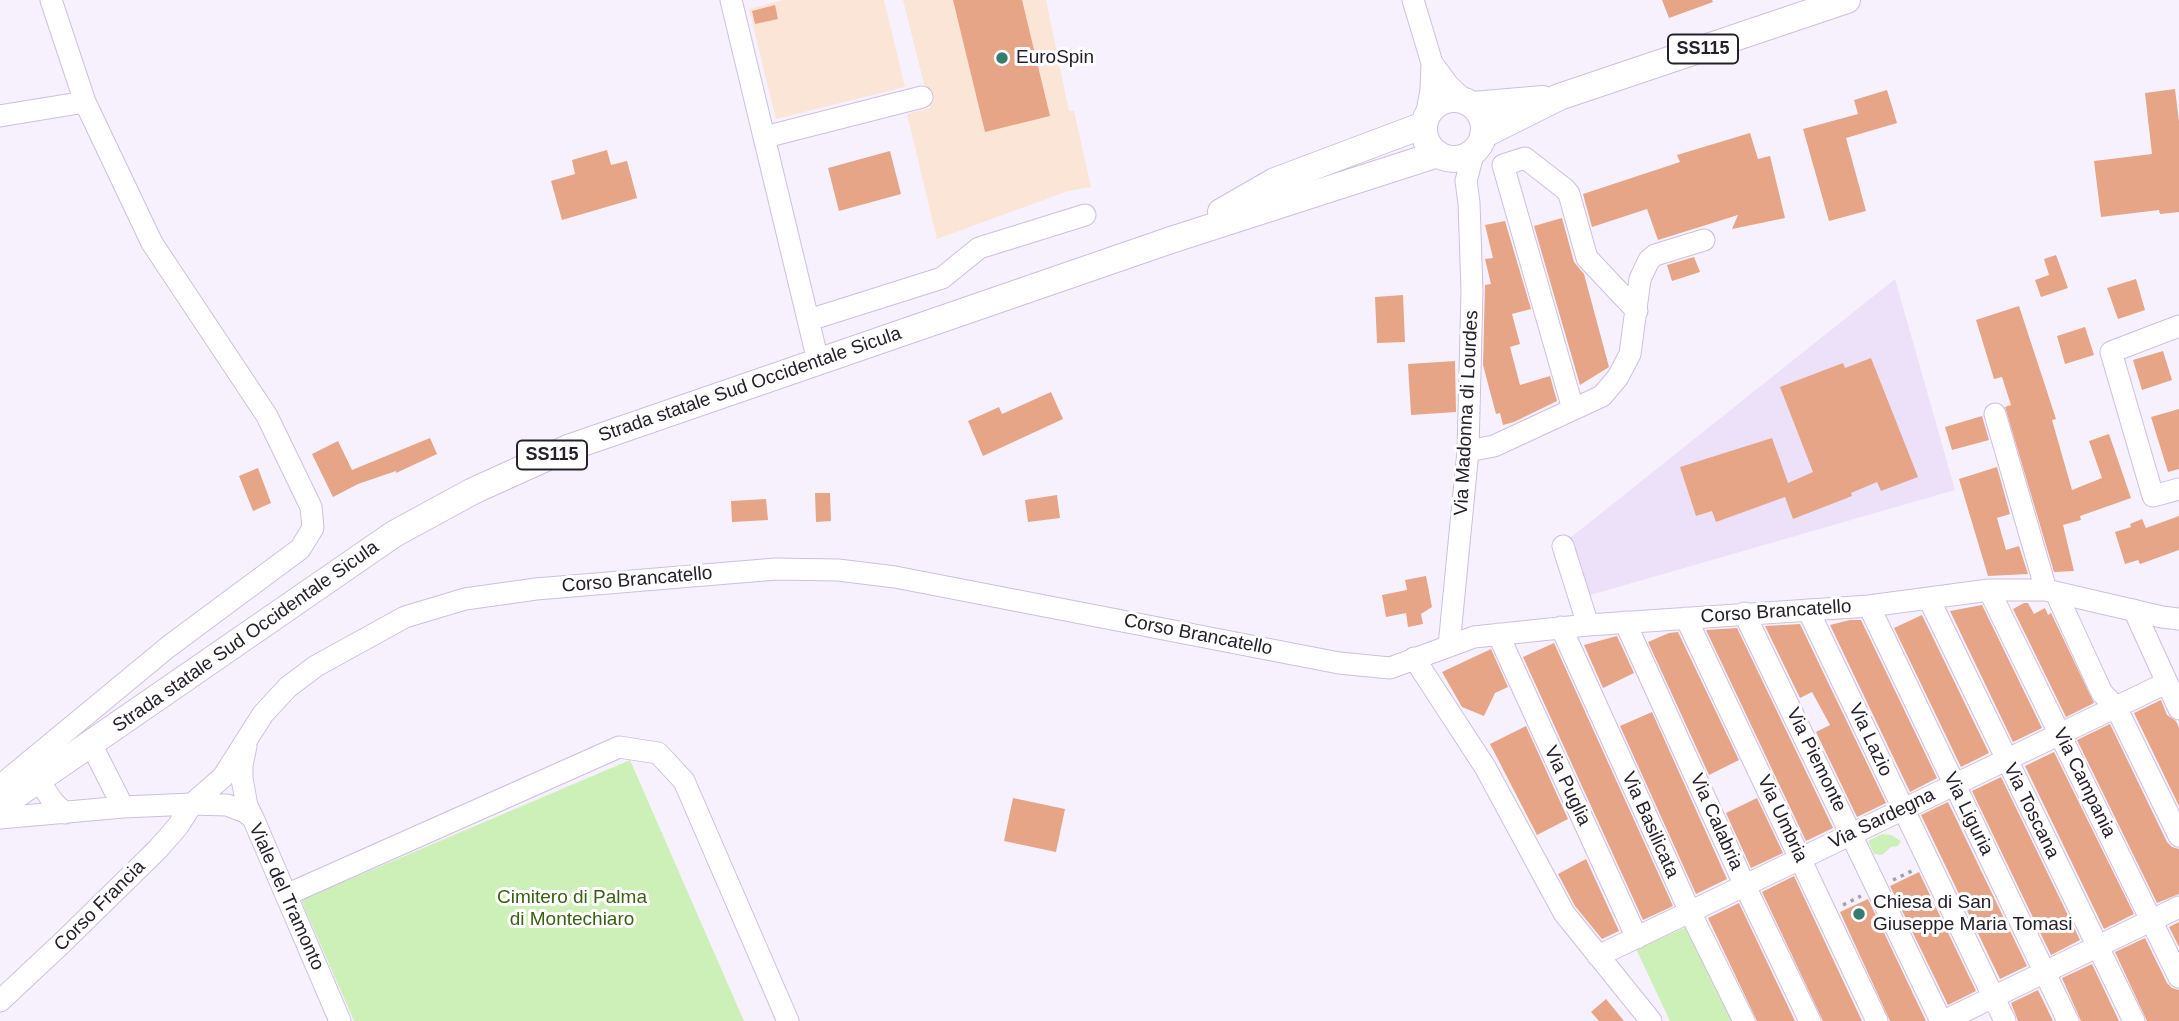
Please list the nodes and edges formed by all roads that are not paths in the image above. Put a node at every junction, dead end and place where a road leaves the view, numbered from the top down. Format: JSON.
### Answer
{"nodes":[{"id":1,"x":51,"y":0,"type":"edge"},
{"id":2,"x":731,"y":0,"type":"edge"},
{"id":3,"x":1413,"y":0,"type":"edge"},
{"id":4,"x":1847,"y":0,"type":"edge"},
{"id":5,"x":1432,"y":63,"type":"junction"},
{"id":6,"x":922,"y":97,"type":"dead end"},
{"id":7,"x":1559,"y":97,"type":"junction"},
{"id":8,"x":85,"y":102,"type":"junction"},
{"id":9,"x":1469,"y":103,"type":"junction"},
{"id":10,"x":0,"y":116,"type":"edge"},
{"id":11,"x":1425,"y":122,"type":"junction"},
{"id":12,"x":765,"y":137,"type":"junction"},
{"id":13,"x":1479,"y":143,"type":"junction"},
{"id":14,"x":1443,"y":156,"type":"junction"},
{"id":15,"x":1466,"y":181,"type":"junction"},
{"id":16,"x":1085,"y":215,"type":"dead end"},
{"id":17,"x":1171,"y":240,"type":"junction"},
{"id":18,"x":1704,"y":240,"type":"dead end"},
{"id":19,"x":1637,"y":311,"type":"junction"},
{"id":20,"x":808,"y":320,"type":"junction"},
{"id":21,"x":2179,"y":326,"type":"edge"},
{"id":22,"x":818,"y":361,"type":"junction"},
{"id":23,"x":1573,"y":410,"type":"junction"},
{"id":24,"x":1995,"y":414,"type":"dead end"},
{"id":25,"x":1468,"y":451,"type":"junction"},
{"id":26,"x":2179,"y":489,"type":"edge"},
{"id":27,"x":1563,"y":546,"type":"dead end"},
{"id":28,"x":1989,"y":590,"type":"junction"},
{"id":29,"x":2051,"y":592,"type":"junction"},
{"id":30,"x":1929,"y":599,"type":"junction"},
{"id":31,"x":1869,"y":606,"type":"junction"},
{"id":32,"x":1808,"y":610,"type":"junction"},
{"id":33,"x":2134,"y":610,"type":"junction"},
{"id":34,"x":1744,"y":613,"type":"junction"},
{"id":35,"x":1686,"y":618,"type":"junction"},
{"id":36,"x":2179,"y":619,"type":"edge"},
{"id":37,"x":1625,"y":622,"type":"junction"},
{"id":38,"x":1588,"y":625,"type":"junction"},
{"id":39,"x":1560,"y":627,"type":"junction"},
{"id":40,"x":1498,"y":634,"type":"junction"},
{"id":41,"x":1449,"y":646,"type":"junction"},
{"id":42,"x":1413,"y":658,"type":"junction"},
{"id":43,"x":2166,"y":683,"type":"junction"},
{"id":44,"x":2116,"y":707,"type":"junction"},
{"id":45,"x":2179,"y":709,"type":"edge"},
{"id":46,"x":253,"y":730,"type":"junction"},
{"id":47,"x":2060,"y":734,"type":"junction"},
{"id":48,"x":91,"y":744,"type":"junction"},
{"id":49,"x":2006,"y":760,"type":"junction"},
{"id":50,"x":38,"y":780,"type":"junction"},
{"id":51,"x":1954,"y":785,"type":"junction"},
{"id":52,"x":0,"y":786,"type":"edge"},
{"id":53,"x":192,"y":804,"type":"junction"},
{"id":54,"x":0,"y":806,"type":"edge"},
{"id":55,"x":123,"y":807,"type":"junction"},
{"id":56,"x":1903,"y":809,"type":"junction"},
{"id":57,"x":65,"y":813,"type":"junction"},
{"id":58,"x":0,"y":818,"type":"edge"},
{"id":59,"x":253,"y":818,"type":"junction"},
{"id":60,"x":1852,"y":834,"type":"junction"},
{"id":61,"x":2179,"y":836,"type":"edge"},
{"id":62,"x":1801,"y":858,"type":"junction"},
{"id":63,"x":1745,"y":886,"type":"junction"},
{"id":64,"x":286,"y":895,"type":"junction"},
{"id":65,"x":2179,"y":907,"type":"edge"},
{"id":66,"x":1690,"y":912,"type":"junction"},
{"id":67,"x":2151,"y":920,"type":"junction"},
{"id":68,"x":1637,"y":938,"type":"junction"},
{"id":69,"x":2097,"y":947,"type":"junction"},
{"id":70,"x":1598,"y":956,"type":"junction"},
{"id":71,"x":2044,"y":972,"type":"junction"},
{"id":72,"x":2179,"y":977,"type":"edge"},
{"id":73,"x":1993,"y":997,"type":"junction"},
{"id":74,"x":0,"y":1001,"type":"edge"},
{"id":75,"x":340,"y":1021,"type":"edge"},
{"id":76,"x":788,"y":1021,"type":"edge"},
{"id":77,"x":1651,"y":1021,"type":"edge"},
{"id":78,"x":1744,"y":1021,"type":"edge"},
{"id":79,"x":1810,"y":1021,"type":"edge"},
{"id":80,"x":1877,"y":1021,"type":"edge"},
{"id":81,"x":1942,"y":1021,"type":"edge"},
{"id":82,"x":2005,"y":1021,"type":"edge"},
{"id":83,"x":2068,"y":1021,"type":"edge"},
{"id":84,"x":2134,"y":1021,"type":"edge"}],
"edges":[{"from":1,"to":8,"type":"street"},
{"from":2,"to":12,"type":"street"},
{"from":3,"to":5,"type":"street"},
{"from":4,"to":7,"type":"main road","name":"Strada statale Sud Occidentale Sicula","number":"SS115"},
{"from":5,"to":9,"type":"street"},
{"from":5,"to":11,"type":"street"},
{"from":6,"to":12,"type":"street"},
{"from":7,"to":9,"type":"main road","name":"Strada statale Sud Occidentale Sicula","number":"SS115"},
{"from":7,"to":13,"type":"main road","name":"Strada statale Sud Occidentale Sicula","number":"SS115"},
{"from":8,"to":10,"type":"street"},
{"from":8,"to":52,"type":"street"},
{"from":9,"to":11,"type":"main road","name":"Strada statale Sud Occidentale Sicula","number":"SS115"},
{"from":9,"to":13,"type":"main road"},
{"from":11,"to":14,"type":"main road"},
{"from":11,"to":17,"type":"main road","name":"Strada statale Sud Occidentale Sicula","number":"SS115"},
{"from":12,"to":20,"type":"street"},
{"from":13,"to":14,"type":"main road","name":"Strada statale Sud Occidentale Sicula","number":"SS115"},
{"from":13,"to":15,"type":"street","name":"Via Madonna di Lourdes"},
{"from":14,"to":15,"type":"street"},
{"from":14,"to":17,"type":"main road","name":"Strada statale Sud Occidentale Sicula","number":"SS115"},
{"from":15,"to":25,"type":"street","name":"Via Madonna di Lourdes"},
{"from":16,"to":20,"type":"street"},
{"from":17,"to":22,"type":"main road","name":"Strada statale Sud Occidentale Sicula","number":"SS115"},
{"from":18,"to":19,"type":"street"},
{"from":19,"to":23,"type":"street"},
{"from":19,"to":23,"type":"street"},
{"from":20,"to":22,"type":"street"},
{"from":21,"to":26,"type":"street"},
{"from":22,"to":48,"type":"main road","name":"Strada statale Sud Occidentale Sicula","number":"SS115"},
{"from":23,"to":25,"type":"street"},
{"from":24,"to":29,"type":"street"},
{"from":25,"to":41,"type":"street","name":"Via Madonna di Lourdes"},
{"from":27,"to":38,"type":"street"},
{"from":28,"to":29,"type":"street","name":"Corso Brancatello"},
{"from":28,"to":30,"type":"street","name":"Corso Brancatello"},
{"from":28,"to":47,"type":"street","name":"Via Campania"},
{"from":29,"to":33,"type":"street","name":"Corso Brancatello"},
{"from":29,"to":44,"type":"street"},
{"from":30,"to":31,"type":"street","name":"Corso Brancatello"},
{"from":30,"to":49,"type":"street","name":"Via Toscana"},
{"from":31,"to":32,"type":"street","name":"Corso Brancatello"},
{"from":31,"to":51,"type":"street","name":"Via Liguria"},
{"from":32,"to":34,"type":"street","name":"Corso Brancatello"},
{"from":32,"to":56,"type":"street","name":"Via Lazio"},
{"from":33,"to":36,"type":"street","name":"Corso Brancatello"},
{"from":33,"to":43,"type":"street"},
{"from":34,"to":35,"type":"street","name":"Corso Brancatello"},
{"from":34,"to":60,"type":"street","name":"Via Piemonte"},
{"from":35,"to":37,"type":"street","name":"Corso Brancatello"},
{"from":35,"to":62,"type":"street","name":"Via Umbria"},
{"from":37,"to":38,"type":"street","name":"Corso Brancatello"},
{"from":37,"to":63,"type":"street","name":"Via Calabria"},
{"from":38,"to":39,"type":"street","name":"Corso Brancatello"},
{"from":39,"to":40,"type":"street","name":"Corso Brancatello"},
{"from":39,"to":66,"type":"street","name":"Via Basilicata"},
{"from":40,"to":41,"type":"street","name":"Corso Brancatello"},
{"from":40,"to":68,"type":"street","name":"Via Puglia"},
{"from":41,"to":42,"type":"street","name":"Corso Brancatello"},
{"from":42,"to":46,"type":"street","name":"Corso Brancatello"},
{"from":42,"to":70,"type":"street"},
{"from":43,"to":44,"type":"street","name":"Via Sardegna"},
{"from":43,"to":45,"type":"street"},
{"from":44,"to":47,"type":"street","name":"Via Sardegna"},
{"from":44,"to":61,"type":"street"},
{"from":46,"to":53,"type":"street","name":"Corso Brancatello"},
{"from":46,"to":59,"type":"street"},
{"from":47,"to":49,"type":"street","name":"Via Sardegna"},
{"from":47,"to":67,"type":"street","name":"Via Campania"},
{"from":48,"to":50,"type":"main road","name":"Strada statale Sud Occidentale Sicula","number":"SS115"},
{"from":48,"to":55,"type":"street"},
{"from":49,"to":51,"type":"street","name":"Via Sardegna"},
{"from":49,"to":69,"type":"street","name":"Via Toscana"},
{"from":50,"to":54,"type":"main road","name":"Strada statale Sud Occidentale Sicula","number":"SS115"},
{"from":50,"to":57,"type":"street"},
{"from":51,"to":56,"type":"street","name":"Via Sardegna"},
{"from":51,"to":71,"type":"street","name":"Via Liguria"},
{"from":53,"to":55,"type":"street","name":"Viale del Tramonto"},
{"from":53,"to":59,"type":"street","name":"Viale del Tramonto"},
{"from":53,"to":74,"type":"street","name":"Corso Francia"},
{"from":55,"to":57,"type":"street","name":"Viale del Tramonto"},
{"from":56,"to":60,"type":"street","name":"Via Sardegna"},
{"from":56,"to":73,"type":"street","name":"Via Lazio"},
{"from":57,"to":58,"type":"street","name":"Viale del Tramonto"},
{"from":59,"to":64,"type":"street","name":"Viale del Tramonto"},
{"from":60,"to":62,"type":"street","name":"Via Sardegna"},
{"from":60,"to":81,"type":"street","name":"Via Piemonte"},
{"from":62,"to":63,"type":"street","name":"Via Sardegna"},
{"from":62,"to":80,"type":"street","name":"Via Umbria"},
{"from":63,"to":66,"type":"street","name":"Via Sardegna"},
{"from":63,"to":79,"type":"street","name":"Via Calabria"},
{"from":64,"to":75,"type":"street","name":"Viale del Tramonto"},
{"from":64,"to":76,"type":"street"},
{"from":65,"to":67,"type":"street"},
{"from":66,"to":68,"type":"street","name":"Via Sardegna"},
{"from":66,"to":78,"type":"street","name":"Via Basilicata"},
{"from":67,"to":69,"type":"street"},
{"from":67,"to":72,"type":"street","name":"Via Campania"},
{"from":68,"to":70,"type":"street","name":"Via Sardegna"},
{"from":69,"to":71,"type":"street"},
{"from":69,"to":84,"type":"street","name":"Via Toscana"},
{"from":70,"to":77,"type":"street"},
{"from":71,"to":73,"type":"street"},
{"from":71,"to":83,"type":"street","name":"Via Liguria"},
{"from":73,"to":81,"type":"street"},
{"from":73,"to":82,"type":"street","name":"Via Lazio"}]}
